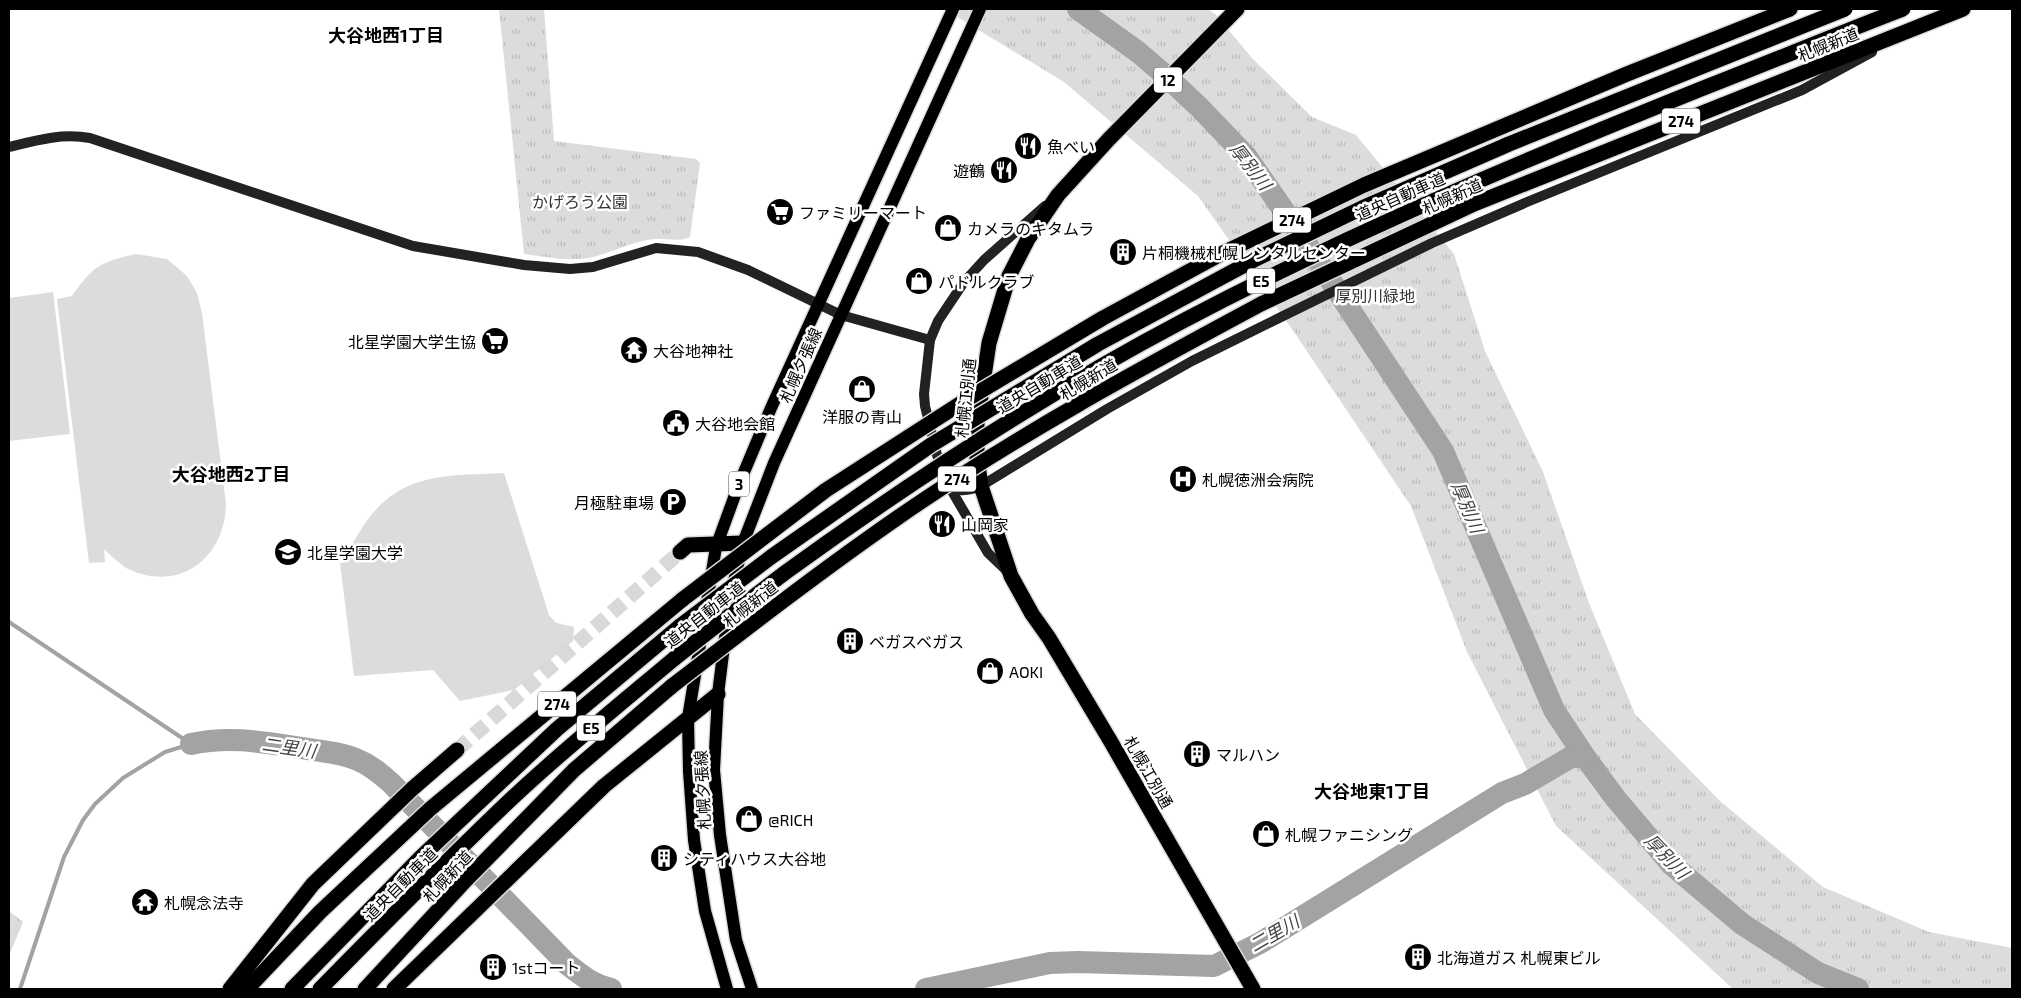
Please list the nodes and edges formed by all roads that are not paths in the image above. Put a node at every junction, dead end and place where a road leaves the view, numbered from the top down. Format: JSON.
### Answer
{"nodes":[{"id":1,"x":980,"y":9,"type":"edge"},
{"id":2,"x":1237,"y":9,"type":"edge"},
{"id":3,"x":1790,"y":9,"type":"edge"},
{"id":4,"x":1845,"y":9,"type":"edge"},
{"id":5,"x":1902,"y":9,"type":"edge"},
{"id":6,"x":1963,"y":9,"type":"edge"},
{"id":7,"x":950,"y":14,"type":"edge"},
{"id":8,"x":1912,"y":30,"type":"junction"},
{"id":9,"x":9,"y":146,"type":"edge"},
{"id":10,"x":1058,"y":195,"type":"junction"},
{"id":11,"x":819,"y":304,"type":"junction"},
{"id":12,"x":841,"y":315,"type":"junction"},
{"id":13,"x":930,"y":340,"type":"junction"},
{"id":14,"x":949,"y":486,"type":"junction"},
{"id":15,"x":981,"y":486,"type":"junction"},
{"id":16,"x":743,"y":543,"type":"junction"},
{"id":17,"x":718,"y":544,"type":"junction"},
{"id":18,"x":680,"y":552,"type":"tunnel mouth"},
{"id":19,"x":1011,"y":576,"type":"junction"},
{"id":20,"x":718,"y":694,"type":"junction"},
{"id":21,"x":688,"y":718,"type":"junction"},
{"id":22,"x":457,"y":750,"type":"tunnel mouth"},
{"id":23,"x":750,"y":984,"type":"edge"},
{"id":24,"x":725,"y":986,"type":"edge"},
{"id":25,"x":230,"y":989,"type":"edge"},
{"id":26,"x":247,"y":989,"type":"edge"},
{"id":27,"x":292,"y":989,"type":"edge"},
{"id":28,"x":320,"y":989,"type":"edge"},
{"id":29,"x":365,"y":989,"type":"edge"},
{"id":30,"x":394,"y":989,"type":"edge"},
{"id":31,"x":1253,"y":989,"type":"edge"}],
"edges":[{"from":1,"to":12,"type":"main road","name":"札幌夕張線","number":"3"},
{"from":2,"to":10,"type":"highway","name":"札幌江別通","number":"12"},
{"from":3,"to":26,"type":"highway","number":"274","bridge":true},
{"from":4,"to":27,"type":"highway","name":"道央自動車道","number":"E5","bridge":true},
{"from":5,"to":28,"type":"highway","name":"道央自動車道","number":"E5","bridge":true},
{"from":6,"to":8,"type":"highway","name":"札幌新道","number":"274"},
{"from":7,"to":11,"type":"main road","name":"札幌夕張線","number":"3"},
{"from":8,"to":15,"type":"street"},
{"from":8,"to":29,"type":"highway","name":"札幌新道","number":"274","bridge":true},
{"from":9,"to":11,"type":"street"},
{"from":10,"to":13,"type":"street"},
{"from":10,"to":15,"type":"highway","name":"札幌江別通","number":"12"},
{"from":11,"to":12,"type":"street"},
{"from":11,"to":17,"type":"main road","name":"札幌夕張線","number":"3"},
{"from":12,"to":13,"type":"street"},
{"from":12,"to":16,"type":"main road","name":"札幌夕張線","number":"3"},
{"from":13,"to":14,"type":"street"},
{"from":14,"to":15,"type":"street"},
{"from":14,"to":19,"type":"street"},
{"from":15,"to":19,"type":"highway","name":"札幌江別通","number":"12"},
{"from":16,"to":17,"type":"highway"},
{"from":16,"to":20,"type":"main road","name":"札幌夕張線","number":"3"},
{"from":17,"to":18,"type":"highway"},
{"from":17,"to":21,"type":"main road","name":"札幌夕張線","number":"3"},
{"from":19,"to":31,"type":"highway","name":"札幌江別通","number":"12"},
{"from":20,"to":21,"type":"highway"},
{"from":20,"to":23,"type":"main road","name":"札幌夕張線","number":"3"},
{"from":21,"to":24,"type":"main road","name":"札幌夕張線","number":"3"},
{"from":21,"to":30,"type":"highway"},
{"from":22,"to":25,"type":"highway"}]}
